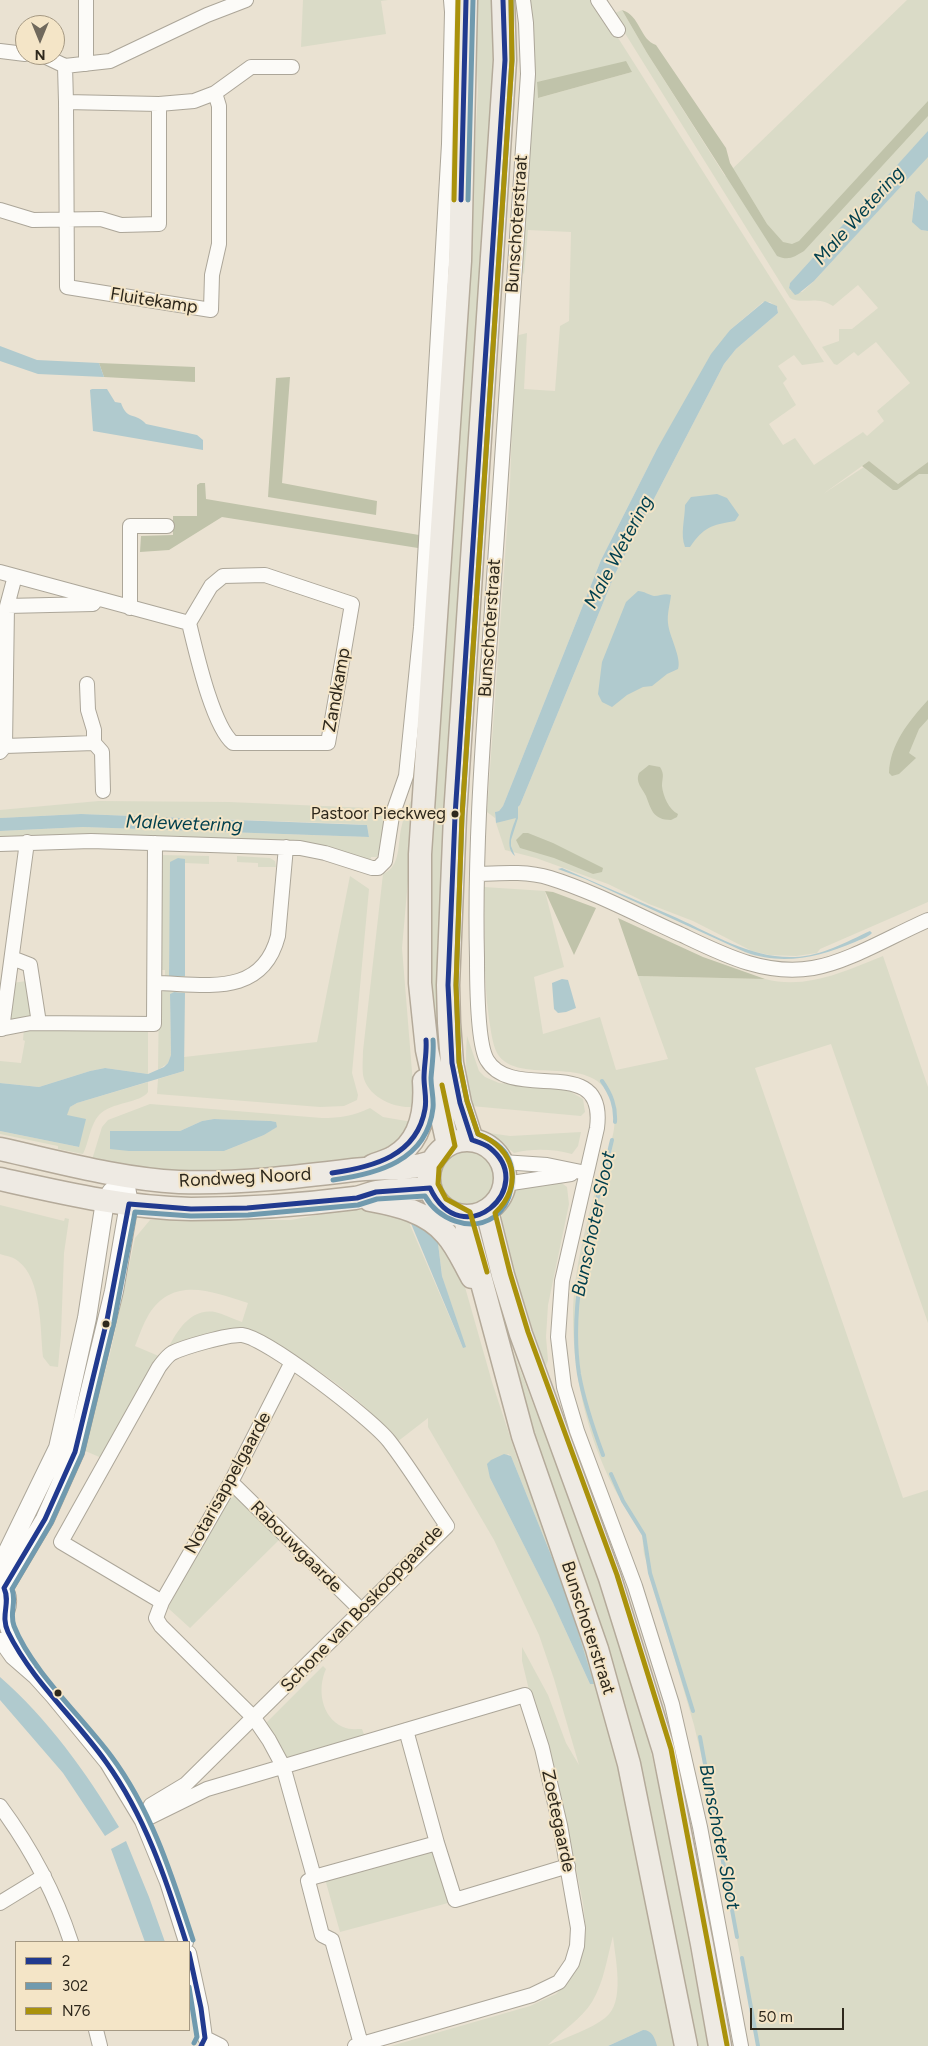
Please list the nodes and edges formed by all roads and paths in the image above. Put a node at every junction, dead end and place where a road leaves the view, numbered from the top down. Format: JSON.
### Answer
{"nodes":[{"id":1,"x":86,"y":0,"type":"edge"},
{"id":2,"x":246,"y":0,"type":"edge"},
{"id":3,"x":451,"y":0,"type":"edge"},
{"id":4,"x":466,"y":0,"type":"edge"},
{"id":5,"x":503,"y":0,"type":"edge"},
{"id":6,"x":523,"y":0,"type":"edge"},
{"id":7,"x":598,"y":0,"type":"edge"},
{"id":8,"x":618,"y":30,"type":"dead end"},
{"id":9,"x":0,"y":51,"type":"edge"},
{"id":10,"x":15,"y":53,"type":"edge"},
{"id":11,"x":86,"y":64,"type":"junction"},
{"id":12,"x":65,"y":66,"type":"joint"},
{"id":13,"x":292,"y":67,"type":"dead end"},
{"id":14,"x":215,"y":93,"type":"junction"},
{"id":15,"x":66,"y":102,"type":"junction"},
{"id":16,"x":159,"y":104,"type":"junction"},
{"id":17,"x":0,"y":210,"type":"edge"},
{"id":18,"x":65,"y":219,"type":"junction"},
{"id":19,"x":167,"y":526,"type":"dead end"},
{"id":20,"x":0,"y":572,"type":"edge"},
{"id":21,"x":15,"y":576,"type":"junction"},
{"id":22,"x":97,"y":599,"type":"junction"},
{"id":23,"x":7,"y":606,"type":"junction"},
{"id":24,"x":130,"y":608,"type":"junction"},
{"id":25,"x":189,"y":623,"type":"junction"},
{"id":26,"x":87,"y":684,"type":"dead end"},
{"id":27,"x":94,"y":743,"type":"junction"},
{"id":28,"x":2,"y":749,"type":"edge"},
{"id":29,"x":103,"y":791,"type":"dead end"},
{"id":30,"x":27,"y":842,"type":"junction"},
{"id":31,"x":155,"y":843,"type":"junction"},
{"id":32,"x":0,"y":844,"type":"edge"},
{"id":33,"x":286,"y":848,"type":"junction"},
{"id":34,"x":478,"y":874,"type":"junction"},
{"id":35,"x":928,"y":920,"type":"edge"},
{"id":36,"x":12,"y":958,"type":"junction"},
{"id":37,"x":155,"y":983,"type":"junction"},
{"id":38,"x":39,"y":1023,"type":"junction"},
{"id":39,"x":1,"y":1029,"type":"edge"},
{"id":40,"x":427,"y":1050,"type":"junction"},
{"id":41,"x":472,"y":1140,"type":"junction"},
{"id":42,"x":448,"y":1145,"type":"junction"},
{"id":43,"x":0,"y":1149,"type":"edge"},
{"id":44,"x":432,"y":1162,"type":"junction"},
{"id":45,"x":502,"y":1162,"type":"junction"},
{"id":46,"x":364,"y":1169,"type":"junction"},
{"id":47,"x":586,"y":1173,"type":"junction"},
{"id":48,"x":124,"y":1176,"type":"junction"},
{"id":49,"x":0,"y":1179,"type":"edge"},
{"id":50,"x":505,"y":1184,"type":"junction"},
{"id":51,"x":430,"y":1188,"type":"junction"},
{"id":52,"x":357,"y":1198,"type":"junction"},
{"id":53,"x":105,"y":1201,"type":"junction"},
{"id":54,"x":129,"y":1204,"type":"junction"},
{"id":55,"x":487,"y":1211,"type":"junction"},
{"id":56,"x":464,"y":1216,"type":"junction"},
{"id":57,"x":490,"y":1311,"type":"junction"},
{"id":58,"x":292,"y":1362,"type":"junction"},
{"id":59,"x":231,"y":1482,"type":"junction"},
{"id":60,"x":0,"y":1568,"type":"edge"},
{"id":61,"x":2,"y":1586,"type":"edge"},
{"id":62,"x":162,"y":1602,"type":"junction"},
{"id":63,"x":362,"y":1612,"type":"junction"},
{"id":64,"x":2,"y":1617,"type":"edge"},
{"id":65,"x":0,"y":1640,"type":"edge"},
{"id":66,"x":35,"y":1677,"type":"junction"},
{"id":67,"x":254,"y":1718,"type":"junction"},
{"id":68,"x":406,"y":1730,"type":"junction"},
{"id":69,"x":283,"y":1766,"type":"junction"},
{"id":70,"x":0,"y":1806,"type":"edge"},
{"id":71,"x":142,"y":1821,"type":"junction"},
{"id":72,"x":437,"y":1843,"type":"junction"},
{"id":73,"x":568,"y":1866,"type":"junction"},
{"id":74,"x":44,"y":1876,"type":"junction"},
{"id":75,"x":314,"y":1877,"type":"junction"},
{"id":76,"x":0,"y":1903,"type":"edge"},
{"id":77,"x":71,"y":1941,"type":"edge"},
{"id":78,"x":186,"y":1941,"type":"edge"},
{"id":79,"x":190,"y":1958,"type":"edge"},
{"id":80,"x":96,"y":2031,"type":"edge"},
{"id":81,"x":203,"y":2042,"type":"edge"},
{"id":82,"x":358,"y":2045,"type":"edge"},
{"id":83,"x":100,"y":2046,"type":"edge"},
{"id":84,"x":221,"y":2046,"type":"edge"},
{"id":85,"x":686,"y":2046,"type":"edge"},
{"id":86,"x":720,"y":2046,"type":"edge"},
{"id":87,"x":742,"y":2046,"type":"edge"}],
"edges":[{"from":1,"to":11,"type":"street"},
{"from":2,"to":11,"type":"street"},
{"from":3,"to":33,"type":"street"},
{"from":4,"to":40,"type":"main road"},
{"from":5,"to":41,"type":"main road","name":"Bunschoterstraat"},
{"from":6,"to":34,"type":"street","name":"Bunschoterstraat"},
{"from":7,"to":8,"type":"street"},
{"from":9,"to":10,"type":"street"},
{"from":11,"to":12,"type":"street"},
{"from":12,"to":15,"type":"street","name":"Fluitekamp"},
{"from":13,"to":14,"type":"street"},
{"from":14,"to":16,"type":"street"},
{"from":14,"to":18,"type":"street","name":"Fluitekamp"},
{"from":15,"to":16,"type":"street"},
{"from":15,"to":18,"type":"street","name":"Fluitekamp"},
{"from":16,"to":18,"type":"street"},
{"from":17,"to":18,"type":"street"},
{"from":19,"to":24,"type":"street"},
{"from":20,"to":21,"type":"street"},
{"from":21,"to":22,"type":"street"},
{"from":21,"to":23,"type":"street"},
{"from":22,"to":23,"type":"street"},
{"from":22,"to":24,"type":"street"},
{"from":23,"to":28,"type":"street"},
{"from":24,"to":25,"type":"street"},
{"from":25,"to":25,"type":"street","name":"Zandkamp"},
{"from":26,"to":27,"type":"street"},
{"from":27,"to":28,"type":"street"},
{"from":27,"to":29,"type":"street"},
{"from":30,"to":31,"type":"street"},
{"from":30,"to":32,"type":"street"},
{"from":30,"to":36,"type":"street"},
{"from":31,"to":33,"type":"street"},
{"from":31,"to":37,"type":"street"},
{"from":33,"to":37,"type":"street"},
{"from":34,"to":35,"type":"street"},
{"from":34,"to":47,"type":"street","name":"Bunschoterstraat"},
{"from":36,"to":38,"type":"street"},
{"from":36,"to":39,"type":"street"},
{"from":37,"to":38,"type":"street"},
{"from":38,"to":39,"type":"street"},
{"from":40,"to":42,"type":"main road"},
{"from":40,"to":46,"type":"main road"},
{"from":41,"to":42,"type":"main road"},
{"from":41,"to":45,"type":"main road"},
{"from":42,"to":44,"type":"main road"},
{"from":43,"to":48,"type":"main road","name":"Rondweg Noord"},
{"from":44,"to":46,"type":"main road","name":"Rondweg Noord"},
{"from":44,"to":51,"type":"main road"},
{"from":45,"to":47,"type":"street"},
{"from":45,"to":50,"type":"main road"},
{"from":46,"to":48,"type":"main road","name":"Rondweg Noord"},
{"from":47,"to":50,"type":"street"},
{"from":47,"to":87,"type":"street","name":"Bunschoterstraat"},
{"from":48,"to":53,"type":"street"},
{"from":48,"to":54,"type":"street"},
{"from":49,"to":53,"type":"main road","name":"Rondweg Noord"},
{"from":50,"to":55,"type":"main road"},
{"from":51,"to":52,"type":"main road","name":"Rondweg Noord"},
{"from":51,"to":56,"type":"main road"},
{"from":52,"to":54,"type":"main road","name":"Rondweg Noord"},
{"from":52,"to":57,"type":"main road"},
{"from":53,"to":54,"type":"main road","name":"Rondweg Noord"},
{"from":53,"to":60,"type":"street"},
{"from":54,"to":61,"type":"street"},
{"from":55,"to":56,"type":"main road"},
{"from":55,"to":86,"type":"main road","name":"Bunschoterstraat"},
{"from":56,"to":57,"type":"main road","name":"Bunschoterstraat"},
{"from":57,"to":85,"type":"main road","name":"Bunschoterstraat"},
{"from":58,"to":59,"type":"street","name":"Notarisappelgaarde"},
{"from":58,"to":62,"type":"street","name":"Schone van Boskoopgaarde"},
{"from":58,"to":63,"type":"street","name":"Schone van Boskoopgaarde"},
{"from":59,"to":62,"type":"street","name":"Notarisappelgaarde"},
{"from":59,"to":63,"type":"street","name":"Rabouwgaarde"},
{"from":61,"to":64,"type":"street"},
{"from":62,"to":67,"type":"street","name":"Notarisappelgaarde"},
{"from":63,"to":67,"type":"street","name":"Schone van Boskoopgaarde"},
{"from":64,"to":66,"type":"street"},
{"from":65,"to":66,"type":"street"},
{"from":66,"to":71,"type":"street"},
{"from":67,"to":69,"type":"street"},
{"from":67,"to":71,"type":"street","name":"Schone van Boskoopgaarde"},
{"from":68,"to":69,"type":"street","name":"Zoetegaarde"},
{"from":68,"to":72,"type":"street"},
{"from":68,"to":73,"type":"street","name":"Zoetegaarde"},
{"from":69,"to":71,"type":"street","name":"Zoetegaarde"},
{"from":69,"to":75,"type":"street"},
{"from":70,"to":74,"type":"street"},
{"from":71,"to":78,"type":"street"},
{"from":72,"to":73,"type":"street"},
{"from":72,"to":75,"type":"street"},
{"from":73,"to":82,"type":"street","name":"Zoetegaarde"},
{"from":74,"to":76,"type":"street"},
{"from":74,"to":77,"type":"street"},
{"from":75,"to":82,"type":"street"},
{"from":79,"to":81,"type":"street"},
{"from":80,"to":83,"type":"street"},
{"from":81,"to":84,"type":"street"}]}
